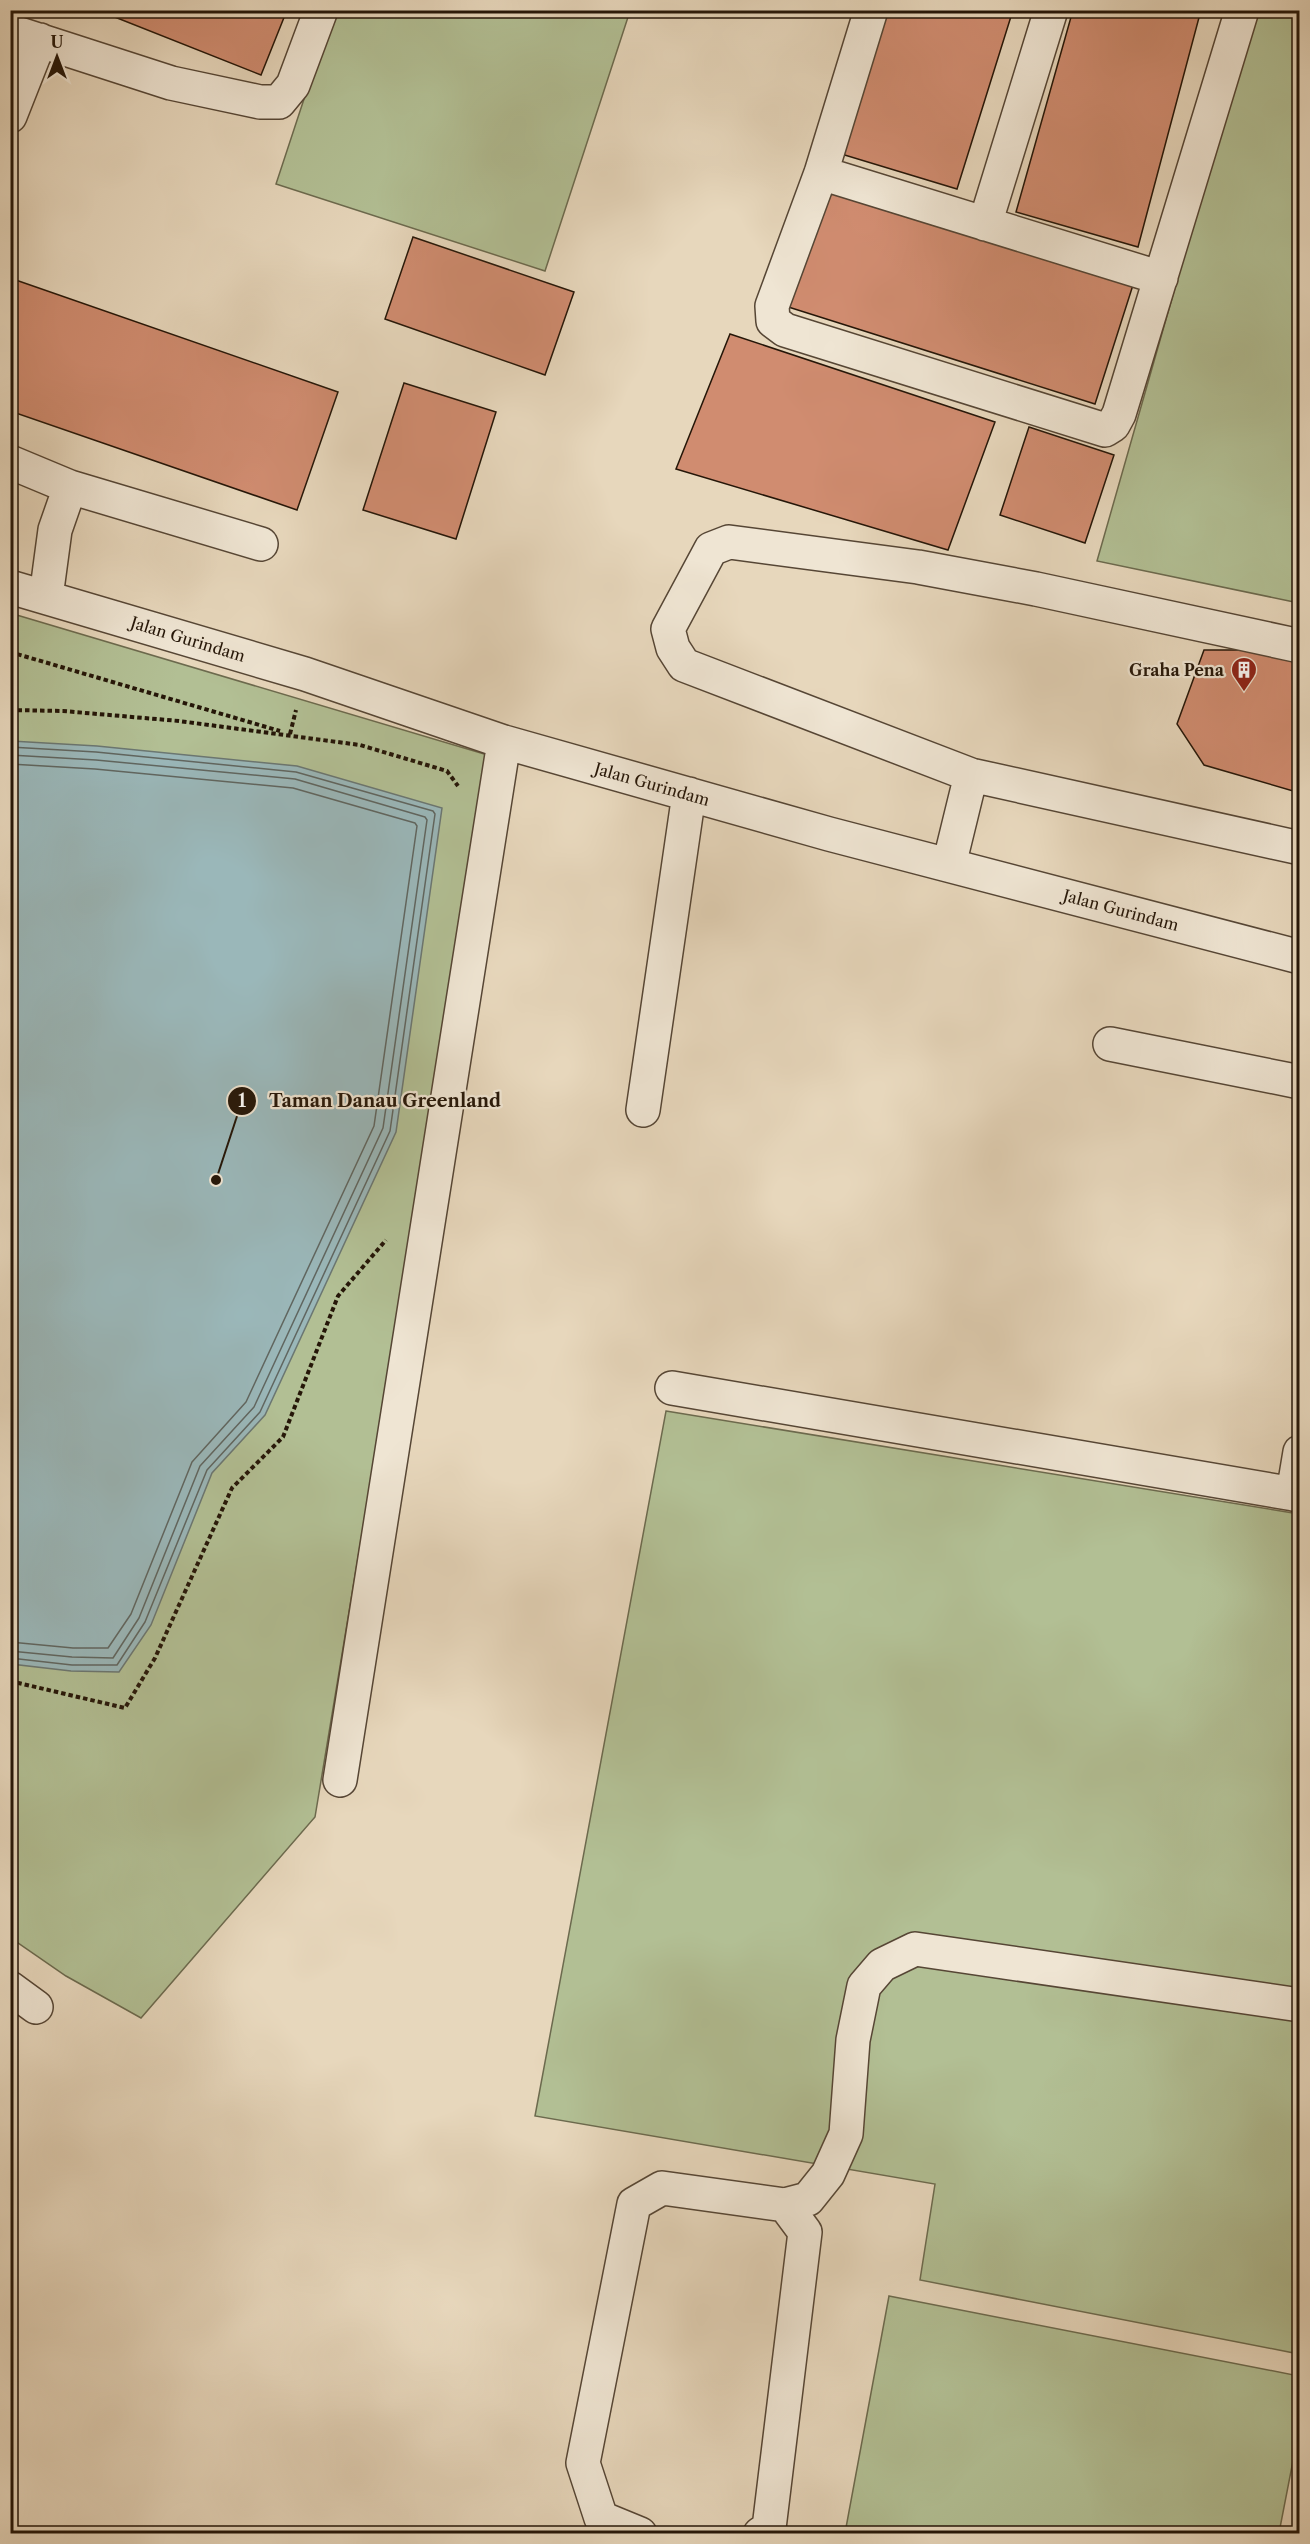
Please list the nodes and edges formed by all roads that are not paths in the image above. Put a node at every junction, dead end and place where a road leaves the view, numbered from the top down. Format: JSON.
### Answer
{"nodes":[{"id":1,"x":321,"y":10,"type":"edge"},
{"id":2,"x":871,"y":10,"type":"edge"},
{"id":3,"x":1051,"y":10,"type":"edge"},
{"id":4,"x":1242,"y":10,"type":"edge"},
{"id":5,"x":25,"y":35,"type":"edge"},
{"id":6,"x":10,"y":116,"type":"edge"},
{"id":7,"x":821,"y":172,"type":"junction"},
{"id":8,"x":985,"y":224,"type":"junction"},
{"id":9,"x":1161,"y":278,"type":"junction"},
{"id":10,"x":10,"y":462,"type":"edge"},
{"id":11,"x":70,"y":487,"type":"junction"},
{"id":12,"x":261,"y":544,"type":"dead end"},
{"id":13,"x":10,"y":587,"type":"edge"},
{"id":14,"x":46,"y":597,"type":"junction"},
{"id":15,"x":1299,"y":646,"type":"edge"},
{"id":16,"x":504,"y":742,"type":"junction"},
{"id":17,"x":971,"y":775,"type":"junction"},
{"id":18,"x":689,"y":794,"type":"junction"},
{"id":19,"x":1299,"y":848,"type":"edge"},
{"id":20,"x":949,"y":865,"type":"junction"},
{"id":21,"x":1299,"y":957,"type":"edge"},
{"id":22,"x":1110,"y":1044,"type":"dead end"},
{"id":23,"x":1299,"y":1082,"type":"edge"},
{"id":24,"x":643,"y":1110,"type":"dead end"},
{"id":25,"x":672,"y":1388,"type":"dead end"},
{"id":26,"x":1299,"y":1452,"type":"edge"},
{"id":27,"x":1296,"y":1494,"type":"edge"},
{"id":28,"x":340,"y":1780,"type":"dead end"},
{"id":29,"x":1299,"y":2005,"type":"edge"},
{"id":30,"x":785,"y":2205,"type":"junction"},
{"id":31,"x":640,"y":2534,"type":"edge"},
{"id":32,"x":760,"y":2534,"type":"edge"}],
"edges":[{"from":1,"to":5,"type":"street"},
{"from":2,"to":7,"type":"street"},
{"from":3,"to":8,"type":"street"},
{"from":4,"to":9,"type":"street"},
{"from":5,"to":6,"type":"street"},
{"from":7,"to":8,"type":"street"},
{"from":7,"to":9,"type":"street"},
{"from":8,"to":9,"type":"street"},
{"from":10,"to":11,"type":"street"},
{"from":11,"to":12,"type":"street"},
{"from":11,"to":14,"type":"street"},
{"from":13,"to":14,"type":"street","name":"Jalan Gurindam"},
{"from":14,"to":16,"type":"street","name":"Jalan Gurindam"},
{"from":15,"to":17,"type":"street"},
{"from":16,"to":18,"type":"street","name":"Jalan Gurindam"},
{"from":16,"to":28,"type":"street"},
{"from":17,"to":19,"type":"street"},
{"from":17,"to":20,"type":"street"},
{"from":18,"to":20,"type":"street","name":"Jalan Gurindam"},
{"from":18,"to":24,"type":"street"},
{"from":20,"to":21,"type":"street","name":"Jalan Gurindam"},
{"from":22,"to":23,"type":"street"},
{"from":25,"to":27,"type":"street"},
{"from":26,"to":27,"type":"street"},
{"from":29,"to":30,"type":"street"},
{"from":30,"to":31,"type":"street"},
{"from":30,"to":32,"type":"street"}]}
